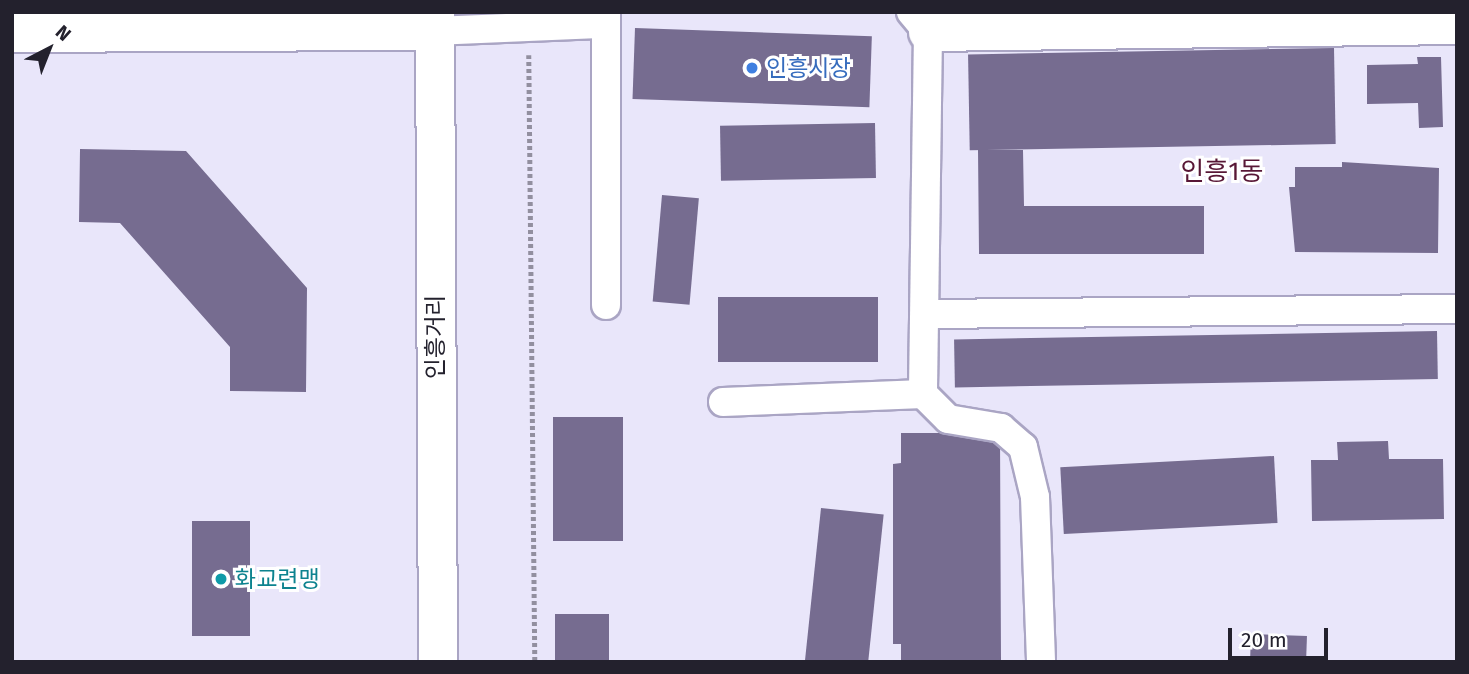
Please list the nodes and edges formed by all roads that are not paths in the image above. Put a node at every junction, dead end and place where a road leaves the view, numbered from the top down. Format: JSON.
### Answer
{"nodes":[{"id":1,"x":604,"y":18,"type":"edge"},
{"id":2,"x":435,"y":22,"type":"edge"},
{"id":3,"x":920,"y":22,"type":"edge"},
{"id":4,"x":1162,"y":23,"type":"edge"},
{"id":5,"x":1457,"y":25,"type":"edge"},
{"id":6,"x":12,"y":33,"type":"edge"},
{"id":7,"x":606,"y":304,"type":"dead end"},
{"id":8,"x":1457,"y":309,"type":"edge"},
{"id":9,"x":925,"y":314,"type":"junction"},
{"id":10,"x":923,"y":394,"type":"junction"},
{"id":11,"x":723,"y":402,"type":"dead end"},
{"id":12,"x":438,"y":662,"type":"edge"},
{"id":13,"x":1041,"y":662,"type":"edge"}],
"edges":[{"from":1,"to":2,"type":"street"},
{"from":1,"to":7,"type":"street"},
{"from":2,"to":6,"type":"street"},
{"from":2,"to":12,"type":"street","name":"인흥거리"},
{"from":3,"to":4,"type":"street"},
{"from":3,"to":9,"type":"street"},
{"from":4,"to":5,"type":"street"},
{"from":8,"to":9,"type":"street"},
{"from":9,"to":10,"type":"street"},
{"from":10,"to":11,"type":"street"},
{"from":10,"to":13,"type":"street"}]}
